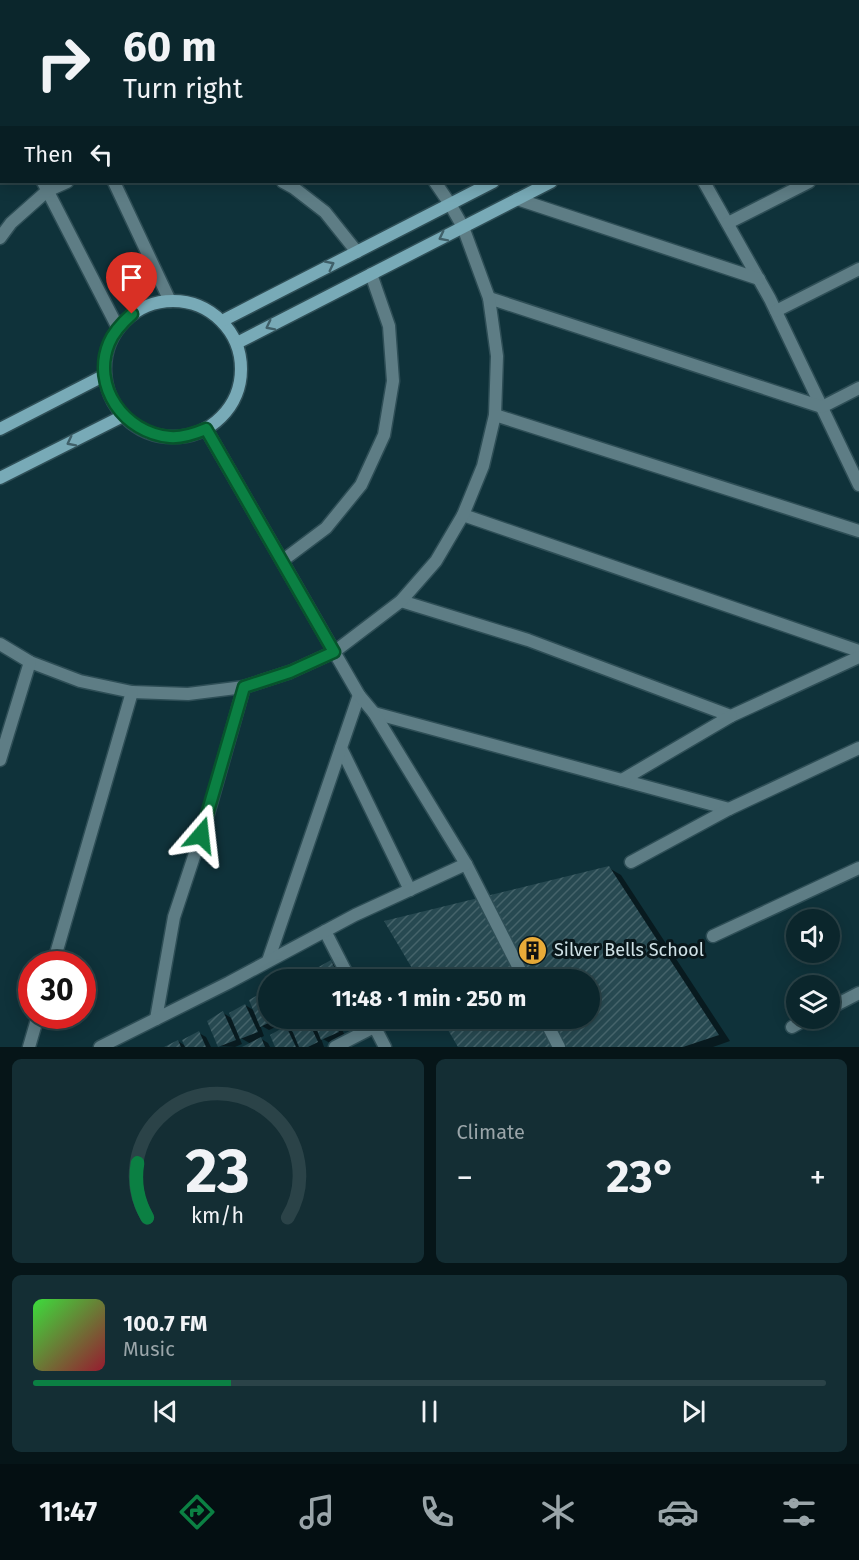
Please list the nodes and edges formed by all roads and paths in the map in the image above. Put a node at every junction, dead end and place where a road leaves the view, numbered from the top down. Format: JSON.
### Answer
{"nodes":[{"id":1,"x":62,"y":183,"type":"edge"},
{"id":2,"x":114,"y":183,"type":"edge"},
{"id":3,"x":285,"y":183,"type":"edge"},
{"id":4,"x":436,"y":183,"type":"edge"},
{"id":5,"x":491,"y":183,"type":"edge"},
{"id":6,"x":549,"y":183,"type":"edge"},
{"id":7,"x":706,"y":183,"type":"edge"},
{"id":8,"x":807,"y":183,"type":"edge"},
{"id":9,"x":45,"y":186,"type":"edge"},
{"id":10,"x":517,"y":199,"type":"junction"},
{"id":11,"x":450,"y":204,"type":"junction"},
{"id":12,"x":728,"y":223,"type":"junction"},
{"id":13,"x":463,"y":227,"type":"junction"},
{"id":14,"x":0,"y":238,"type":"edge"},
{"id":15,"x":357,"y":252,"type":"junction"},
{"id":16,"x":859,"y":269,"type":"edge"},
{"id":17,"x":371,"y":274,"type":"junction"},
{"id":18,"x":759,"y":279,"type":"junction"},
{"id":19,"x":489,"y":298,"type":"junction"},
{"id":20,"x":170,"y":301,"type":"junction"},
{"id":21,"x":776,"y":311,"type":"junction"},
{"id":22,"x":222,"y":321,"type":"junction"},
{"id":23,"x":118,"y":328,"type":"junction"},
{"id":24,"x":237,"y":343,"type":"junction"},
{"id":25,"x":105,"y":375,"type":"junction"},
{"id":26,"x":859,"y":388,"type":"edge"},
{"id":27,"x":822,"y":406,"type":"junction"},
{"id":28,"x":495,"y":415,"type":"junction"},
{"id":29,"x":123,"y":416,"type":"junction"},
{"id":30,"x":0,"y":429,"type":"edge"},
{"id":31,"x":206,"y":429,"type":"junction"},
{"id":32,"x":0,"y":478,"type":"edge"},
{"id":33,"x":859,"y":485,"type":"edge"},
{"id":34,"x":464,"y":515,"type":"junction"},
{"id":35,"x":859,"y":531,"type":"edge"},
{"id":36,"x":282,"y":561,"type":"junction"},
{"id":37,"x":401,"y":601,"type":"junction"},
{"id":38,"x":0,"y":644,"type":"edge"},
{"id":39,"x":859,"y":651,"type":"edge"},
{"id":40,"x":334,"y":652,"type":"junction"},
{"id":41,"x":859,"y":657,"type":"edge"},
{"id":42,"x":30,"y":662,"type":"junction"},
{"id":43,"x":244,"y":687,"type":"junction"},
{"id":44,"x":132,"y":692,"type":"junction"},
{"id":45,"x":359,"y":695,"type":"junction"},
{"id":46,"x":374,"y":714,"type":"junction"},
{"id":47,"x":731,"y":716,"type":"junction"},
{"id":48,"x":341,"y":748,"type":"junction"},
{"id":49,"x":859,"y":748,"type":"edge"},
{"id":50,"x":0,"y":760,"type":"edge"},
{"id":51,"x":622,"y":780,"type":"junction"},
{"id":52,"x":729,"y":809,"type":"junction"},
{"id":53,"x":631,"y":862,"type":"dead end"},
{"id":54,"x":466,"y":864,"type":"junction"},
{"id":55,"x":859,"y":868,"type":"edge"},
{"id":56,"x":410,"y":890,"type":"junction"},
{"id":57,"x":325,"y":931,"type":"junction"},
{"id":58,"x":713,"y":936,"type":"dead end"},
{"id":59,"x":57,"y":951,"type":"edge"},
{"id":60,"x":268,"y":961,"type":"junction"},
{"id":61,"x":344,"y":969,"type":"edge"},
{"id":62,"x":519,"y":969,"type":"edge"},
{"id":63,"x":859,"y":993,"type":"edge"},
{"id":64,"x":840,"y":1003,"type":"edge"},
{"id":65,"x":156,"y":1019,"type":"junction"},
{"id":66,"x":34,"y":1029,"type":"edge"},
{"id":67,"x":363,"y":1029,"type":"edge"},
{"id":68,"x":375,"y":1029,"type":"edge"},
{"id":69,"x":550,"y":1029,"type":"edge"},
{"id":70,"x":29,"y":1047,"type":"edge"},
{"id":71,"x":100,"y":1047,"type":"edge"},
{"id":72,"x":335,"y":1047,"type":"edge"},
{"id":73,"x":385,"y":1047,"type":"edge"},
{"id":74,"x":559,"y":1047,"type":"edge"}],
"edges":[{"from":1,"to":9,"type":"street"},
{"from":2,"to":20,"type":"street"},
{"from":3,"to":15,"type":"street"},
{"from":4,"to":11,"type":"street"},
{"from":5,"to":11,"type":"street"},
{"from":6,"to":10,"type":"street"},
{"from":7,"to":12,"type":"street"},
{"from":8,"to":12,"type":"street"},
{"from":9,"to":14,"type":"street"},
{"from":9,"to":23,"type":"street"},
{"from":10,"to":13,"type":"street"},
{"from":10,"to":18,"type":"street"},
{"from":11,"to":13,"type":"street"},
{"from":11,"to":15,"type":"street"},
{"from":12,"to":18,"type":"street"},
{"from":13,"to":17,"type":"street","one_way":true},
{"from":13,"to":19,"type":"street"},
{"from":22,"to":15,"type":"street","one_way":true},
{"from":16,"to":21,"type":"street"},
{"from":17,"to":24,"type":"street","one_way":true},
{"from":17,"to":36,"type":"street"},
{"from":18,"to":21,"type":"street"},
{"from":19,"to":27,"type":"street"},
{"from":19,"to":28,"type":"street"},
{"from":20,"to":22,"type":"street"},
{"from":20,"to":23,"type":"street"},
{"from":21,"to":27,"type":"street"},
{"from":22,"to":24,"type":"street"},
{"from":23,"to":25,"type":"street"},
{"from":24,"to":31,"type":"street"},
{"from":25,"to":29,"type":"street"},
{"from":25,"to":30,"type":"street"},
{"from":26,"to":27,"type":"street"},
{"from":27,"to":33,"type":"street"},
{"from":28,"to":34,"type":"street"},
{"from":28,"to":35,"type":"street"},
{"from":29,"to":31,"type":"street"},
{"from":29,"to":32,"type":"street","one_way":true},
{"from":31,"to":36,"type":"street"},
{"from":34,"to":37,"type":"street"},
{"from":34,"to":39,"type":"street"},
{"from":36,"to":40,"type":"street"},
{"from":37,"to":40,"type":"street"},
{"from":37,"to":47,"type":"street"},
{"from":38,"to":42,"type":"street"},
{"from":40,"to":43,"type":"street"},
{"from":40,"to":45,"type":"street"},
{"from":41,"to":47,"type":"street"},
{"from":42,"to":44,"type":"street"},
{"from":42,"to":50,"type":"street"},
{"from":43,"to":44,"type":"street"},
{"from":43,"to":65,"type":"street"},
{"from":44,"to":59,"type":"street"},
{"from":45,"to":46,"type":"street"},
{"from":45,"to":48,"type":"street"},
{"from":46,"to":51,"type":"street"},
{"from":46,"to":54,"type":"street"},
{"from":47,"to":51,"type":"street"},
{"from":48,"to":56,"type":"street"},
{"from":48,"to":60,"type":"street"},
{"from":49,"to":52,"type":"street"},
{"from":51,"to":52,"type":"street"},
{"from":52,"to":53,"type":"street"},
{"from":54,"to":56,"type":"street"},
{"from":54,"to":62,"type":"street"},
{"from":55,"to":58,"type":"street"},
{"from":56,"to":57,"type":"street"},
{"from":57,"to":60,"type":"street"},
{"from":57,"to":61,"type":"street"},
{"from":60,"to":65,"type":"street"},
{"from":63,"to":64,"type":"street"},
{"from":65,"to":71,"type":"street"},
{"from":66,"to":70,"type":"street"},
{"from":67,"to":72,"type":"street"},
{"from":68,"to":73,"type":"street"},
{"from":69,"to":74,"type":"street"}]}
